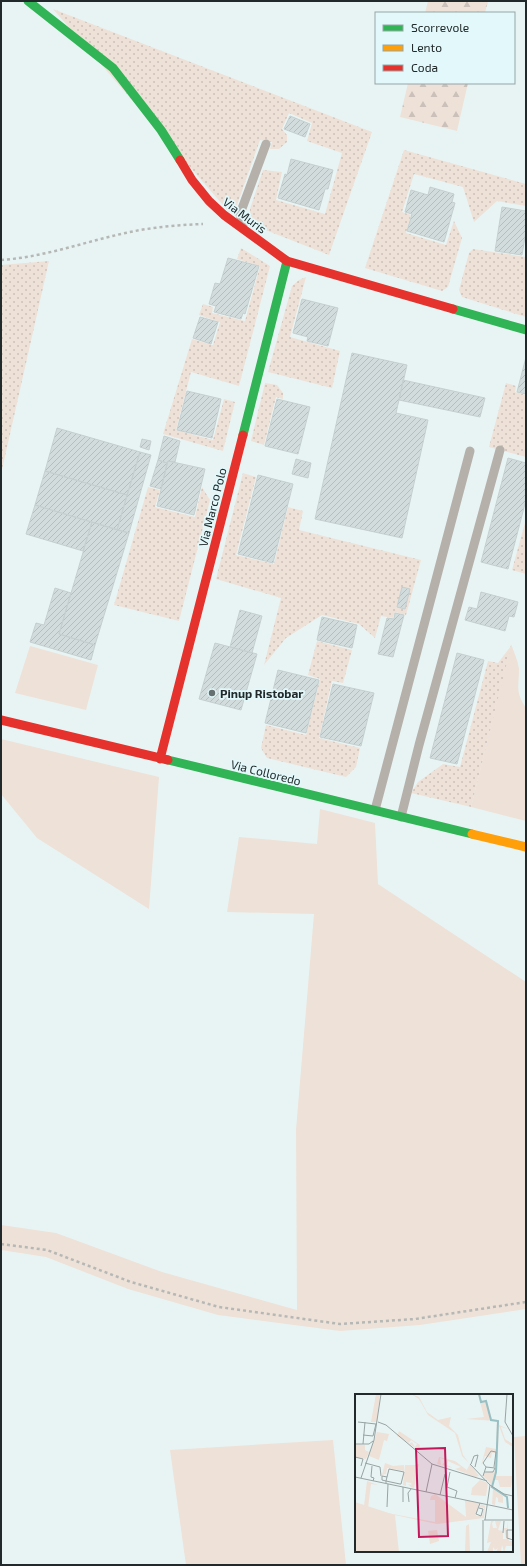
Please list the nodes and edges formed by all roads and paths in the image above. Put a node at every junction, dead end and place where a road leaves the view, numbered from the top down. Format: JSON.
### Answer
{"nodes":[{"id":1,"x":28,"y":1,"type":"edge"},
{"id":2,"x":266,"y":144,"type":"dead end"},
{"id":3,"x":210,"y":224,"type":"dead end"},
{"id":4,"x":243,"y":228,"type":"junction"},
{"id":5,"x":1,"y":260,"type":"edge"},
{"id":6,"x":287,"y":261,"type":"junction"},
{"id":7,"x":526,"y":330,"type":"edge"},
{"id":8,"x":500,"y":450,"type":"dead end"},
{"id":9,"x":470,"y":452,"type":"dead end"},
{"id":10,"x":1,"y":720,"type":"edge"},
{"id":11,"x":160,"y":759,"type":"junction"},
{"id":12,"x":375,"y":810,"type":"junction"},
{"id":13,"x":401,"y":817,"type":"junction"},
{"id":14,"x":526,"y":847,"type":"edge"},
{"id":15,"x":1,"y":1244,"type":"edge"},
{"id":16,"x":526,"y":1302,"type":"edge"}],
"edges":[{"from":1,"to":4,"type":"street","name":"Via Muris"},
{"from":2,"to":4,"type":"lane"},
{"from":3,"to":5,"type":"path"},
{"from":4,"to":6,"type":"street","name":"Via Muris"},
{"from":6,"to":7,"type":"street","name":"Via Muris"},
{"from":6,"to":11,"type":"street","name":"Via Marco Polo"},
{"from":8,"to":13,"type":"lane"},
{"from":9,"to":12,"type":"lane"},
{"from":10,"to":11,"type":"street","name":"Via Colloredo"},
{"from":11,"to":12,"type":"street","name":"Via Colloredo"},
{"from":12,"to":13,"type":"street","name":"Via Colloredo"},
{"from":13,"to":14,"type":"street","name":"Via Colloredo"},
{"from":15,"to":16,"type":"path"}]}
